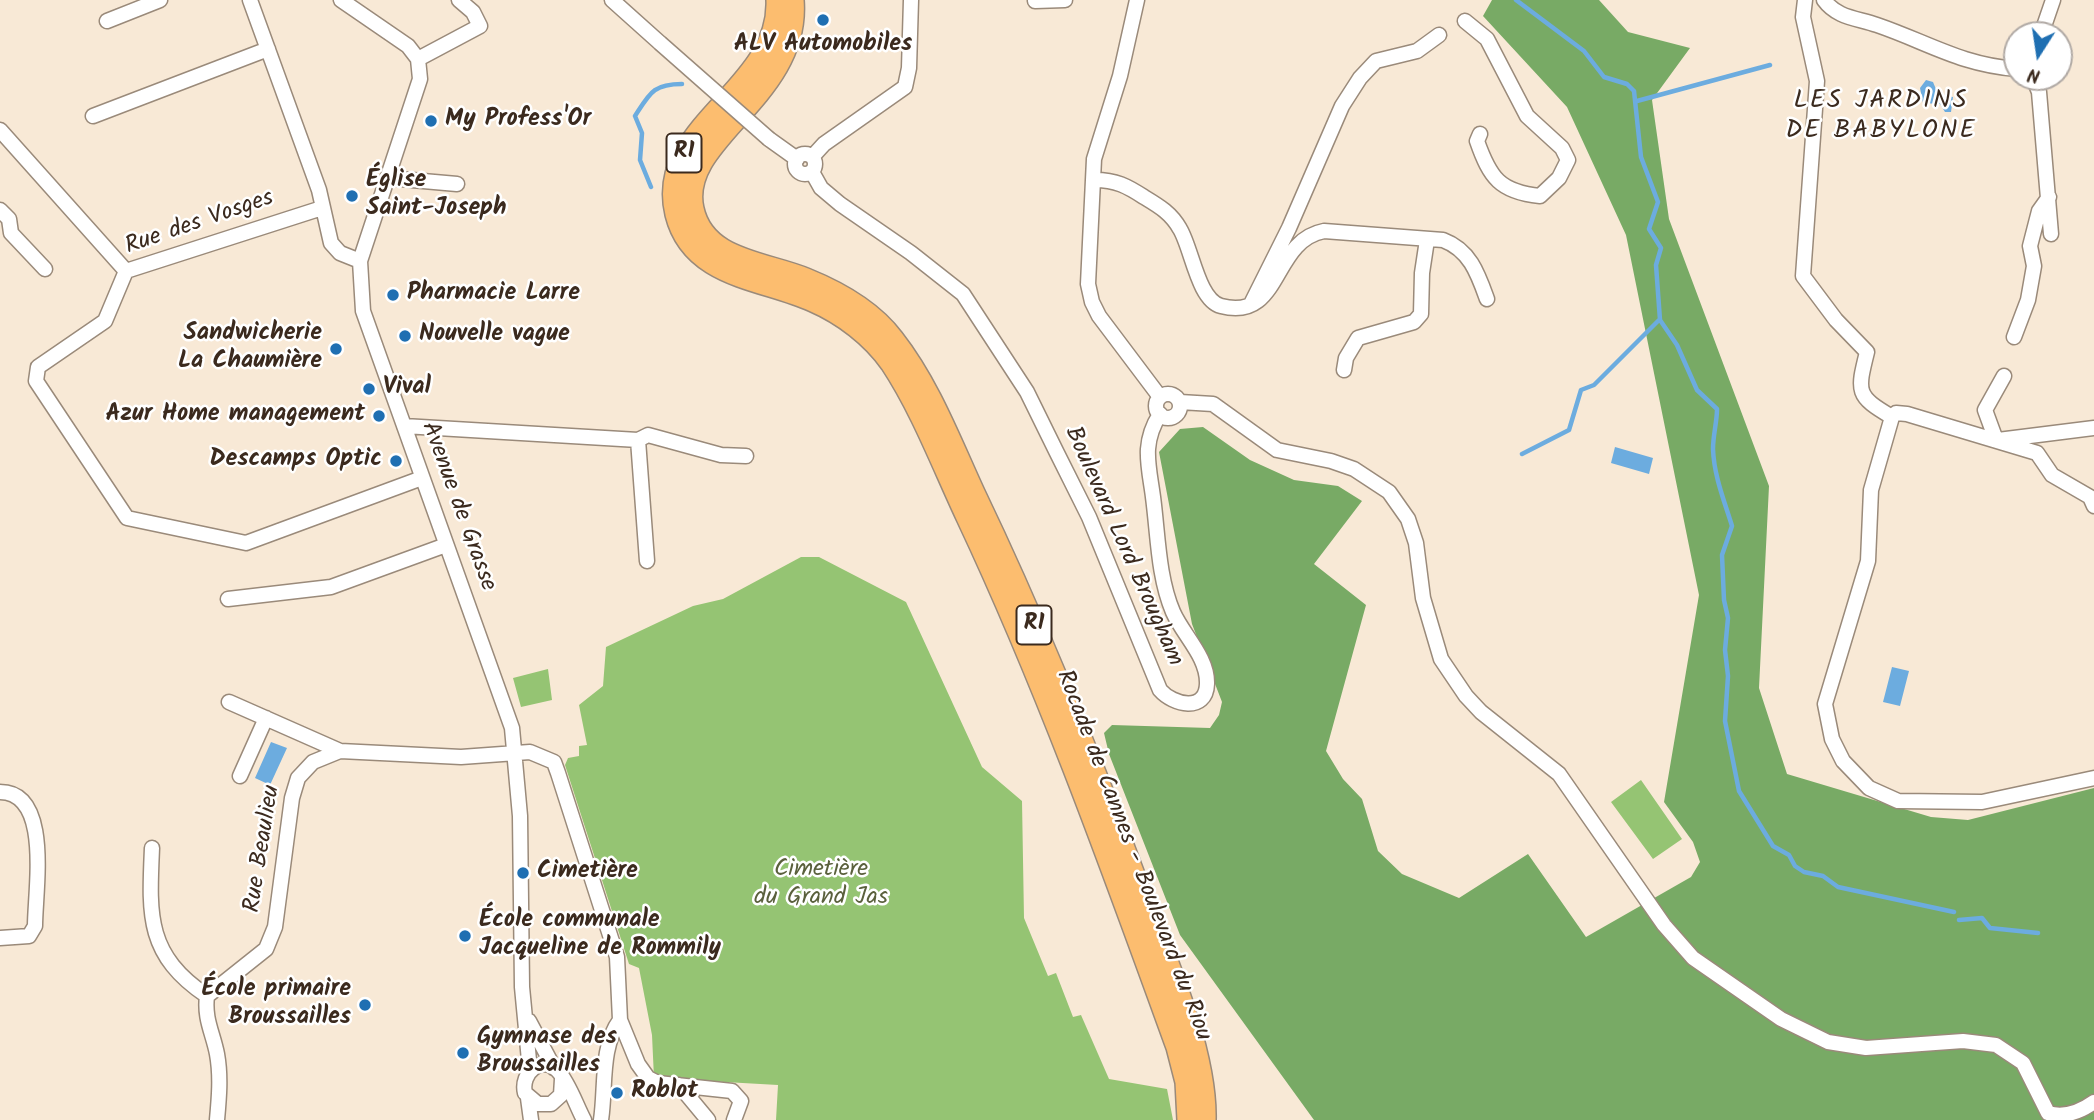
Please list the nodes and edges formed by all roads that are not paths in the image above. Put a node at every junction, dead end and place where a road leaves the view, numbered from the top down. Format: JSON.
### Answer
{"nodes":[{"id":1,"x":160,"y":0,"type":"edge"},
{"id":2,"x":250,"y":0,"type":"edge"},
{"id":3,"x":341,"y":0,"type":"edge"},
{"id":4,"x":459,"y":0,"type":"edge"},
{"id":5,"x":612,"y":0,"type":"edge"},
{"id":6,"x":777,"y":0,"type":"edge"},
{"id":7,"x":793,"y":0,"type":"edge"},
{"id":8,"x":911,"y":0,"type":"edge"},
{"id":9,"x":1065,"y":0,"type":"edge"},
{"id":10,"x":1137,"y":0,"type":"edge"},
{"id":11,"x":1805,"y":0,"type":"edge"},
{"id":12,"x":1824,"y":0,"type":"edge"},
{"id":13,"x":2053,"y":0,"type":"edge"},
{"id":14,"x":1035,"y":1,"type":"edge"},
{"id":15,"x":107,"y":21,"type":"dead end"},
{"id":16,"x":1465,"y":21,"type":"dead end"},
{"id":17,"x":2046,"y":21,"type":"edge"},
{"id":18,"x":1439,"y":35,"type":"dead end"},
{"id":19,"x":268,"y":49,"type":"junction"},
{"id":20,"x":418,"y":59,"type":"junction"},
{"id":21,"x":2003,"y":66,"type":"edge"},
{"id":22,"x":2039,"y":91,"type":"edge"},
{"id":23,"x":93,"y":116,"type":"dead end"},
{"id":24,"x":0,"y":131,"type":"edge"},
{"id":25,"x":1480,"y":134,"type":"dead end"},
{"id":26,"x":813,"y":156,"type":"junction"},
{"id":27,"x":797,"y":159,"type":"junction"},
{"id":28,"x":812,"y":172,"type":"junction"},
{"id":29,"x":389,"y":178,"type":"junction"},
{"id":30,"x":1095,"y":180,"type":"junction"},
{"id":31,"x":457,"y":184,"type":"dead end"},
{"id":32,"x":2049,"y":197,"type":"junction"},
{"id":33,"x":322,"y":208,"type":"junction"},
{"id":34,"x":0,"y":210,"type":"edge"},
{"id":35,"x":2051,"y":234,"type":"dead end"},
{"id":36,"x":6,"y":236,"type":"edge"},
{"id":37,"x":1427,"y":240,"type":"junction"},
{"id":38,"x":360,"y":261,"type":"junction"},
{"id":39,"x":45,"y":269,"type":"dead end"},
{"id":40,"x":126,"y":271,"type":"junction"},
{"id":41,"x":1488,"y":299,"type":"dead end"},
{"id":42,"x":1251,"y":304,"type":"junction"},
{"id":43,"x":2014,"y":337,"type":"dead end"},
{"id":44,"x":1343,"y":370,"type":"dead end"},
{"id":45,"x":2004,"y":376,"type":"dead end"},
{"id":46,"x":1160,"y":397,"type":"junction"},
{"id":47,"x":1180,"y":402,"type":"junction"},
{"id":48,"x":1160,"y":414,"type":"junction"},
{"id":49,"x":1892,"y":417,"type":"junction"},
{"id":50,"x":404,"y":426,"type":"junction"},
{"id":51,"x":2094,"y":428,"type":"edge"},
{"id":52,"x":638,"y":440,"type":"junction"},
{"id":53,"x":1996,"y":440,"type":"junction"},
{"id":54,"x":746,"y":456,"type":"dead end"},
{"id":55,"x":422,"y":478,"type":"junction"},
{"id":56,"x":2094,"y":506,"type":"edge"},
{"id":57,"x":446,"y":545,"type":"junction"},
{"id":58,"x":647,"y":561,"type":"dead end"},
{"id":59,"x":228,"y":599,"type":"dead end"},
{"id":60,"x":229,"y":702,"type":"dead end"},
{"id":61,"x":266,"y":718,"type":"junction"},
{"id":62,"x":340,"y":751,"type":"junction"},
{"id":63,"x":514,"y":751,"type":"junction"},
{"id":64,"x":240,"y":776,"type":"dead end"},
{"id":65,"x":2094,"y":778,"type":"edge"},
{"id":66,"x":0,"y":792,"type":"edge"},
{"id":67,"x":152,"y":848,"type":"dead end"},
{"id":68,"x":0,"y":938,"type":"edge"},
{"id":69,"x":207,"y":996,"type":"junction"},
{"id":70,"x":525,"y":1014,"type":"junction"},
{"id":71,"x":620,"y":1020,"type":"junction"},
{"id":72,"x":530,"y":1071,"type":"junction"},
{"id":73,"x":558,"y":1073,"type":"junction"},
{"id":74,"x":679,"y":1085,"type":"junction"},
{"id":75,"x":528,"y":1098,"type":"junction"},
{"id":76,"x":551,"y":1102,"type":"junction"},
{"id":77,"x":2094,"y":1102,"type":"edge"},
{"id":78,"x":218,"y":1120,"type":"edge"},
{"id":79,"x":533,"y":1120,"type":"edge"},
{"id":80,"x":583,"y":1120,"type":"edge"},
{"id":81,"x":601,"y":1120,"type":"edge"},
{"id":82,"x":708,"y":1120,"type":"edge"},
{"id":83,"x":734,"y":1120,"type":"edge"},
{"id":84,"x":1188,"y":1120,"type":"edge"},
{"id":85,"x":1205,"y":1120,"type":"edge"}],
"edges":[{"from":1,"to":15,"type":"street"},
{"from":2,"to":19,"type":"street"},
{"from":3,"to":20,"type":"street"},
{"from":4,"to":20,"type":"street"},
{"from":5,"to":27,"type":"street","bridge":true},
{"from":6,"to":84,"type":"highway","name":"Rocade de Cannes - Boulevard du Riou","number":"R1"},
{"from":7,"to":85,"type":"highway","name":"Rocade de Cannes - Boulevard du Riou","number":"R1"},
{"from":8,"to":26,"type":"street"},
{"from":9,"to":14,"type":"street"},
{"from":10,"to":30,"type":"street"},
{"from":11,"to":49,"type":"street"},
{"from":12,"to":21,"type":"street"},
{"from":13,"to":17,"type":"street"},
{"from":16,"to":25,"type":"street"},
{"from":18,"to":42,"type":"street"},
{"from":19,"to":23,"type":"street"},
{"from":19,"to":33,"type":"street"},
{"from":20,"to":29,"type":"street","name":"Avenue de Grasse"},
{"from":22,"to":32,"type":"street"},
{"from":24,"to":40,"type":"street"},
{"from":26,"to":27,"type":"street"},
{"from":26,"to":28,"type":"street"},
{"from":27,"to":28,"type":"street"},
{"from":28,"to":48,"type":"street","name":"Boulevard Lord Brougham"},
{"from":29,"to":31,"type":"street"},
{"from":29,"to":38,"type":"street","name":"Avenue de Grasse"},
{"from":30,"to":42,"type":"street"},
{"from":30,"to":46,"type":"street"},
{"from":32,"to":35,"type":"street"},
{"from":32,"to":43,"type":"street"},
{"from":33,"to":38,"type":"street"},
{"from":33,"to":40,"type":"street","name":"Rue des Vosges"},
{"from":34,"to":36,"type":"street"},
{"from":36,"to":39,"type":"street"},
{"from":37,"to":41,"type":"street"},
{"from":37,"to":42,"type":"street"},
{"from":37,"to":44,"type":"street"},
{"from":38,"to":50,"type":"street","name":"Avenue de Grasse"},
{"from":40,"to":55,"type":"street","name":"Rue des Vosges"},
{"from":45,"to":53,"type":"street"},
{"from":46,"to":47,"type":"street"},
{"from":46,"to":48,"type":"street","name":"Boulevard Lord Brougham"},
{"from":47,"to":48,"type":"street"},
{"from":47,"to":77,"type":"street"},
{"from":49,"to":53,"type":"street"},
{"from":49,"to":65,"type":"street"},
{"from":50,"to":52,"type":"street"},
{"from":50,"to":55,"type":"street","name":"Avenue de Grasse"},
{"from":51,"to":53,"type":"street"},
{"from":52,"to":54,"type":"street"},
{"from":52,"to":58,"type":"street"},
{"from":53,"to":56,"type":"street"},
{"from":55,"to":57,"type":"street","name":"Avenue de Grasse"},
{"from":57,"to":59,"type":"street"},
{"from":57,"to":63,"type":"street","name":"Avenue de Grasse"},
{"from":60,"to":61,"type":"street"},
{"from":61,"to":62,"type":"street"},
{"from":61,"to":64,"type":"street"},
{"from":62,"to":63,"type":"street","name":"Rue Beaulieu"},
{"from":62,"to":69,"type":"street","name":"Rue Beaulieu"},
{"from":63,"to":70,"type":"street","name":"Avenue de Grasse"},
{"from":63,"to":71,"type":"street","name":"Rue Beaulieu"},
{"from":66,"to":68,"type":"street"},
{"from":67,"to":69,"type":"street"},
{"from":69,"to":78,"type":"street"},
{"from":70,"to":72,"type":"street"},
{"from":70,"to":73,"type":"street","name":"Avenue de Grasse"},
{"from":71,"to":74,"type":"street"},
{"from":71,"to":81,"type":"street"},
{"from":72,"to":73,"type":"street"},
{"from":72,"to":75,"type":"street"},
{"from":73,"to":76,"type":"street"},
{"from":73,"to":80,"type":"street","name":"Avenue de Grasse"},
{"from":74,"to":82,"type":"street"},
{"from":74,"to":83,"type":"street"},
{"from":75,"to":76,"type":"street"},
{"from":75,"to":79,"type":"street"},
{"from":76,"to":79,"type":"street"},
{"from":76,"to":80,"type":"street","name":"Avenue de Grasse"}]}
